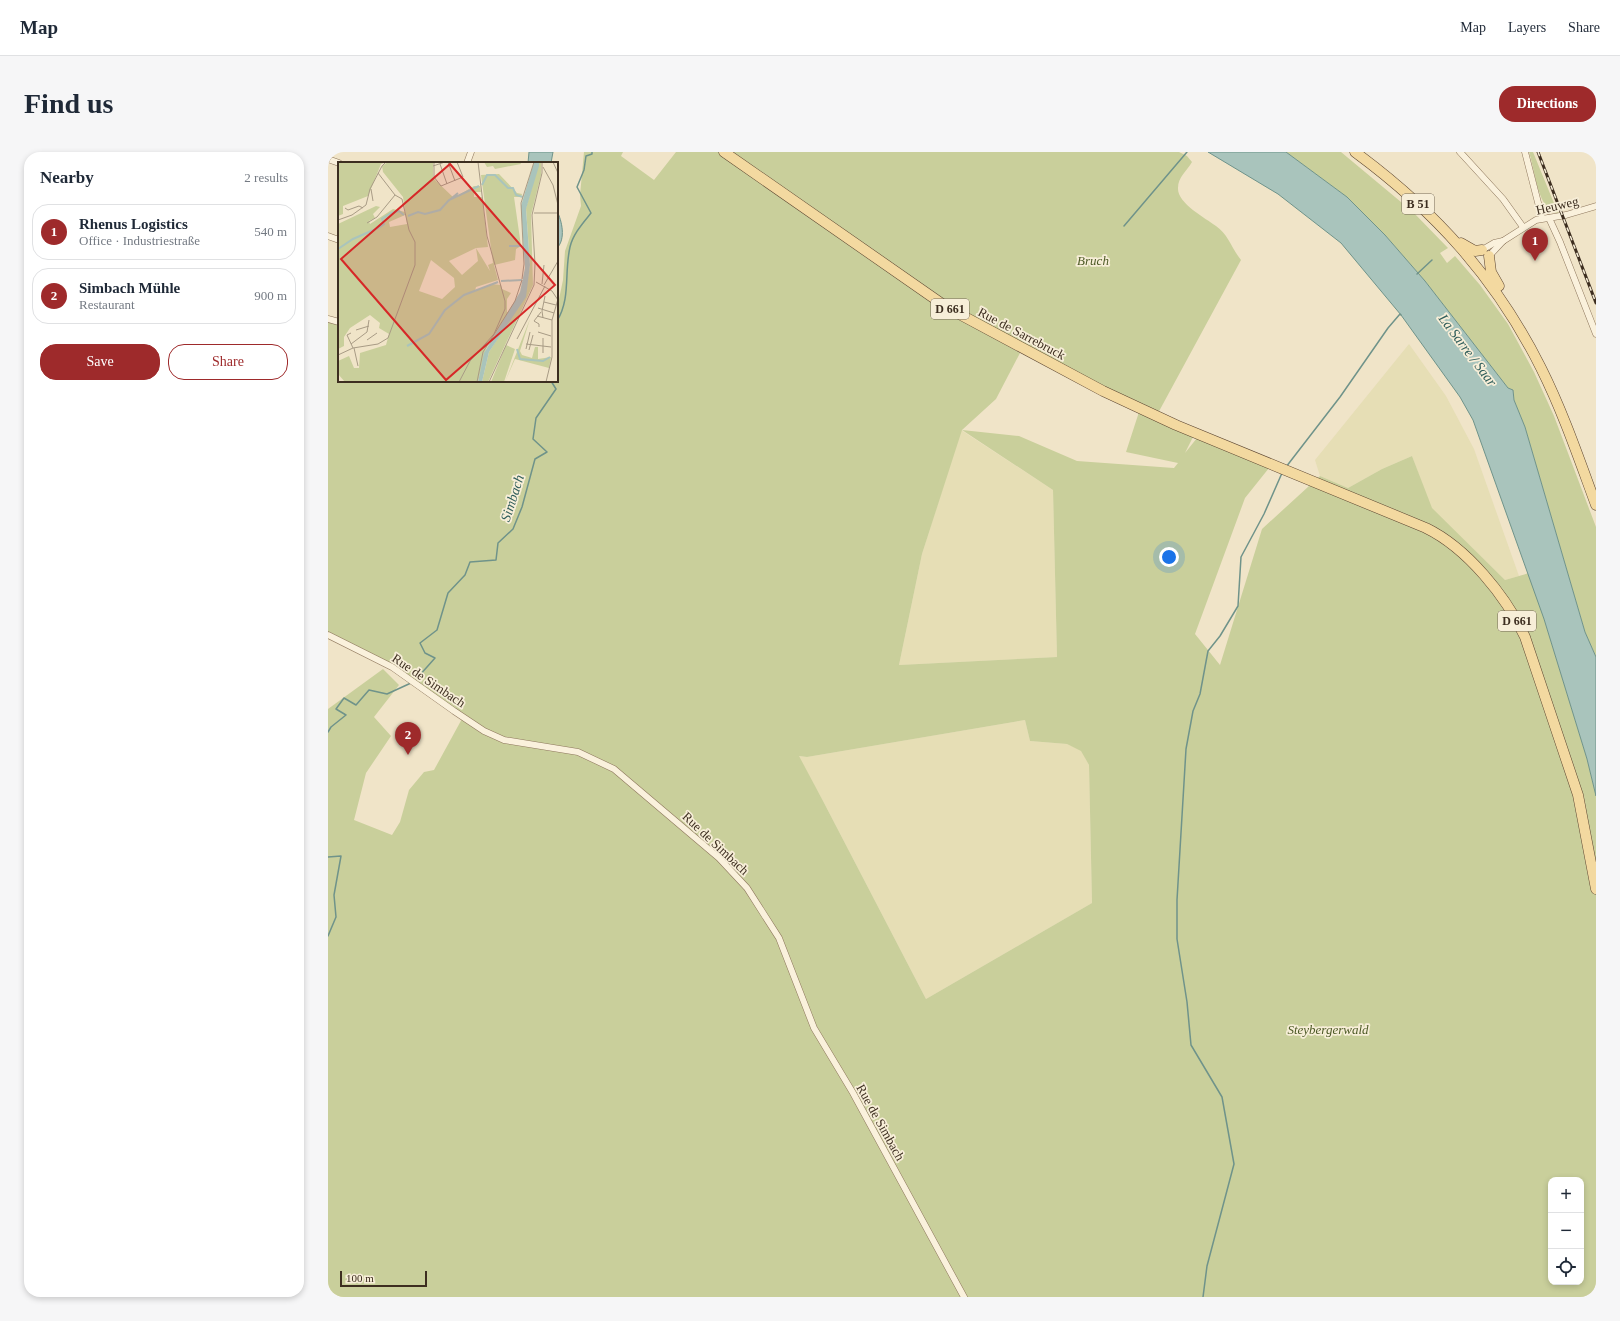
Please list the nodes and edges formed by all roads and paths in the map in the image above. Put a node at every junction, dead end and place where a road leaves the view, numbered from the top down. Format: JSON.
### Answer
{"nodes":[{"id":1,"x":471,"y":152,"type":"edge"},
{"id":2,"x":724,"y":152,"type":"edge"},
{"id":3,"x":1355,"y":152,"type":"edge"},
{"id":4,"x":1460,"y":152,"type":"edge"},
{"id":5,"x":1525,"y":152,"type":"edge"},
{"id":6,"x":328,"y":159,"type":"edge"},
{"id":7,"x":467,"y":162,"type":"edge"},
{"id":8,"x":338,"y":163,"type":"edge"},
{"id":9,"x":1596,"y":206,"type":"edge"},
{"id":10,"x":1546,"y":218,"type":"junction"},
{"id":11,"x":1523,"y":227,"type":"junction"},
{"id":12,"x":328,"y":236,"type":"edge"},
{"id":13,"x":1454,"y":239,"type":"junction"},
{"id":14,"x":338,"y":240,"type":"edge"},
{"id":15,"x":1486,"y":253,"type":"junction"},
{"id":16,"x":1473,"y":262,"type":"junction"},
{"id":17,"x":1506,"y":306,"type":"junction"},
{"id":18,"x":328,"y":319,"type":"edge"},
{"id":19,"x":338,"y":322,"type":"edge"},
{"id":20,"x":1596,"y":334,"type":"edge"},
{"id":21,"x":1596,"y":505,"type":"edge"},
{"id":22,"x":328,"y":635,"type":"edge"},
{"id":23,"x":1596,"y":889,"type":"edge"},
{"id":24,"x":964,"y":1297,"type":"edge"}],
"edges":[{"from":1,"to":7,"type":"street"},
{"from":2,"to":23,"type":"main road","name":"Rue de Sarrebruck","number":"D 661"},
{"from":3,"to":13,"type":"main road","number":"B 51"},
{"from":4,"to":11,"type":"street"},
{"from":5,"to":10,"type":"street"},
{"from":6,"to":8,"type":"street"},
{"from":9,"to":10,"type":"street","name":"Heuweg"},
{"from":10,"to":11,"type":"street","name":"Heuweg"},
{"from":10,"to":20,"type":"street"},
{"from":11,"to":15,"type":"street","name":"Heuweg"},
{"from":12,"to":14,"type":"street"},
{"from":13,"to":15,"type":"main road","number":"B 51"},
{"from":13,"to":16,"type":"main road","number":"B 51"},
{"from":15,"to":16,"type":"main road"},
{"from":15,"to":17,"type":"main road","number":"B 51"},
{"from":16,"to":17,"type":"main road","number":"B 51"},
{"from":17,"to":21,"type":"main road","number":"B 51"},
{"from":18,"to":19,"type":"street"},
{"from":22,"to":24,"type":"street","name":"Rue de Simbach"}]}
